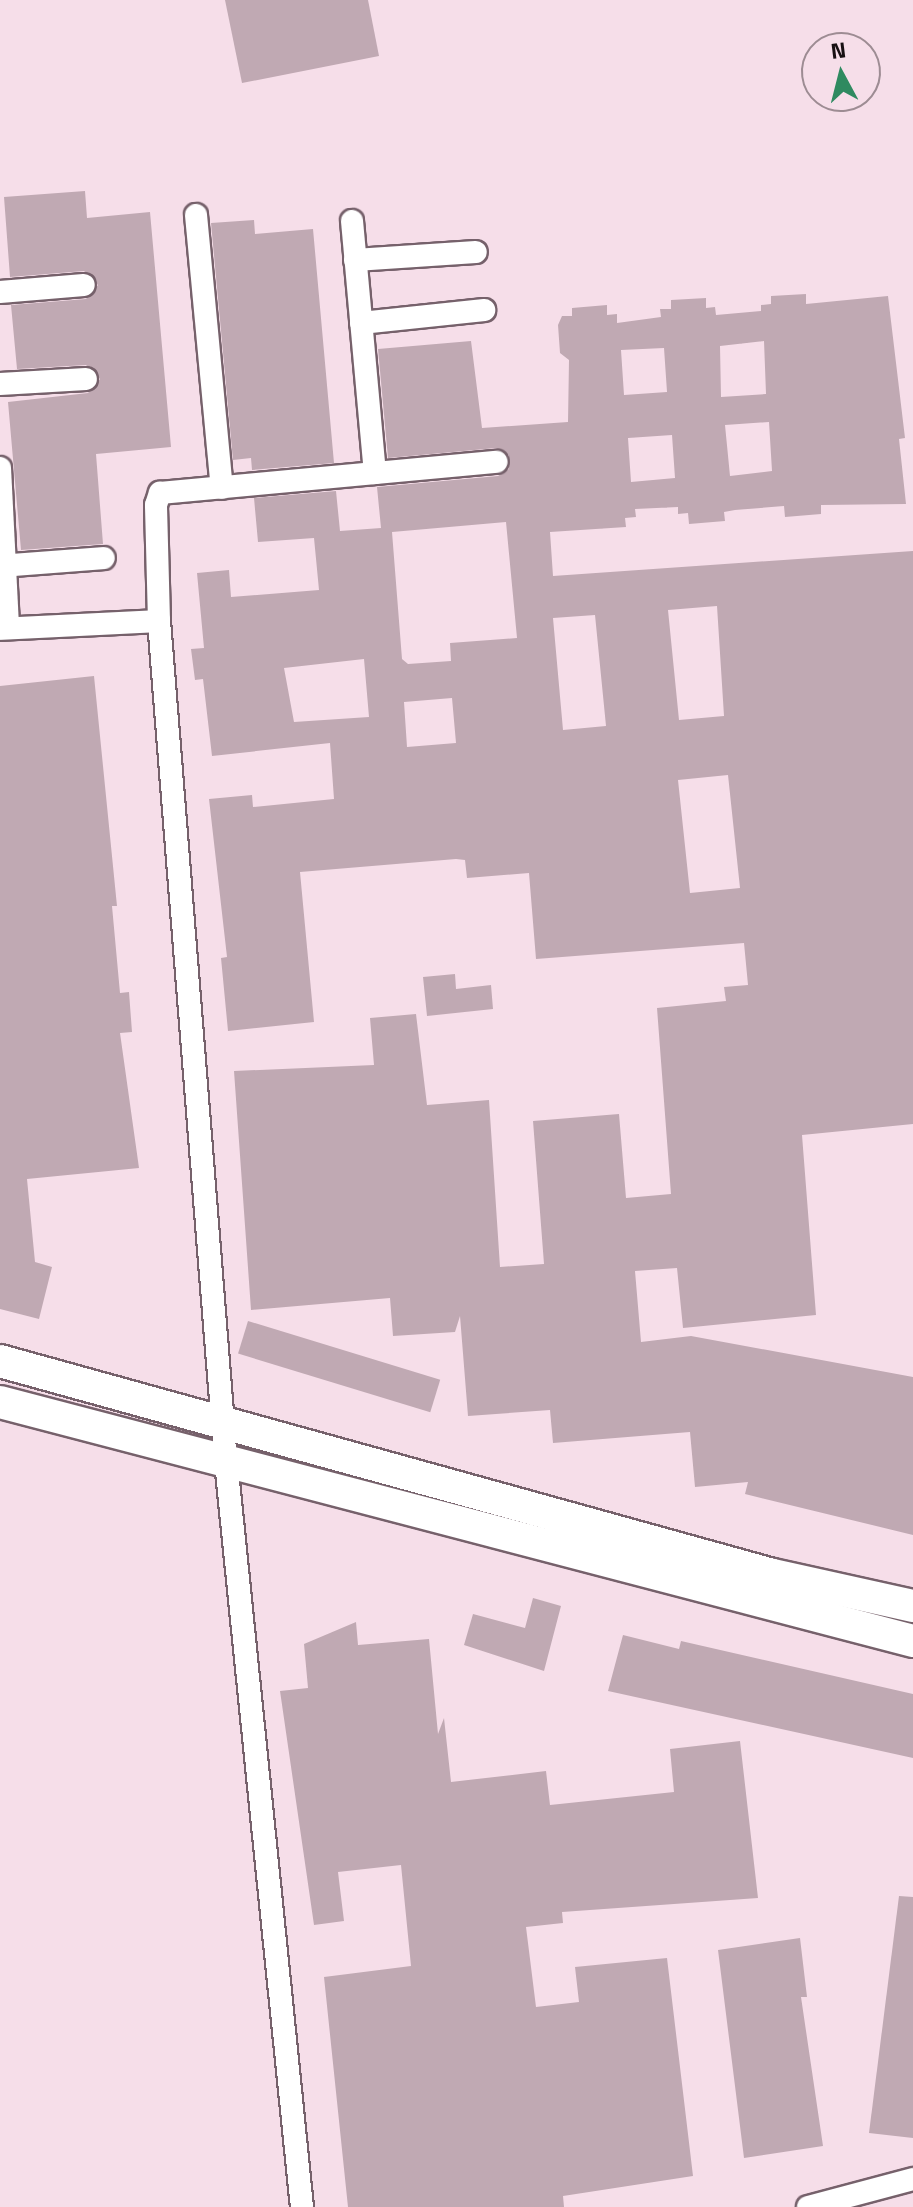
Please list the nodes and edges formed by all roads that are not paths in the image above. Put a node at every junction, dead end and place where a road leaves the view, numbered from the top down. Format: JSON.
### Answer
{"nodes":[{"id":1,"x":196,"y":215,"type":"dead end"},
{"id":2,"x":352,"y":221,"type":"dead end"},
{"id":3,"x":476,"y":252,"type":"dead end"},
{"id":4,"x":355,"y":260,"type":"junction"},
{"id":5,"x":84,"y":285,"type":"dead end"},
{"id":6,"x":0,"y":292,"type":"edge"},
{"id":7,"x":484,"y":310,"type":"dead end"},
{"id":8,"x":361,"y":323,"type":"junction"},
{"id":9,"x":86,"y":379,"type":"dead end"},
{"id":10,"x":0,"y":384,"type":"edge"},
{"id":11,"x":497,"y":462,"type":"dead end"},
{"id":12,"x":0,"y":468,"type":"edge"},
{"id":13,"x":375,"y":473,"type":"junction"},
{"id":14,"x":222,"y":488,"type":"junction"},
{"id":15,"x":104,"y":558,"type":"dead end"},
{"id":16,"x":2,"y":566,"type":"edge"},
{"id":17,"x":159,"y":621,"type":"junction"},
{"id":18,"x":4,"y":628,"type":"edge"},
{"id":19,"x":0,"y":1361,"type":"edge"},
{"id":20,"x":0,"y":1402,"type":"edge"},
{"id":21,"x":223,"y":1421,"type":"junction"},
{"id":22,"x":226,"y":1462,"type":"junction"},
{"id":23,"x":913,"y":1606,"type":"edge"},
{"id":24,"x":913,"y":1641,"type":"edge"},
{"id":25,"x":913,"y":2179,"type":"edge"},
{"id":26,"x":302,"y":2207,"type":"edge"},
{"id":27,"x":808,"y":2207,"type":"edge"}],
"edges":[{"from":1,"to":14,"type":"street"},
{"from":2,"to":4,"type":"street"},
{"from":3,"to":4,"type":"street"},
{"from":4,"to":8,"type":"street"},
{"from":5,"to":6,"type":"street"},
{"from":7,"to":8,"type":"street"},
{"from":8,"to":13,"type":"street"},
{"from":9,"to":10,"type":"street"},
{"from":11,"to":13,"type":"street"},
{"from":12,"to":16,"type":"street"},
{"from":13,"to":14,"type":"street"},
{"from":14,"to":17,"type":"street"},
{"from":15,"to":16,"type":"street"},
{"from":16,"to":18,"type":"street"},
{"from":17,"to":18,"type":"street"},
{"from":17,"to":21,"type":"street"},
{"from":19,"to":21,"type":"street"},
{"from":20,"to":22,"type":"street"},
{"from":21,"to":22,"type":"street"},
{"from":21,"to":23,"type":"street"},
{"from":22,"to":24,"type":"street"},
{"from":22,"to":26,"type":"street"},
{"from":25,"to":27,"type":"street"}]}
